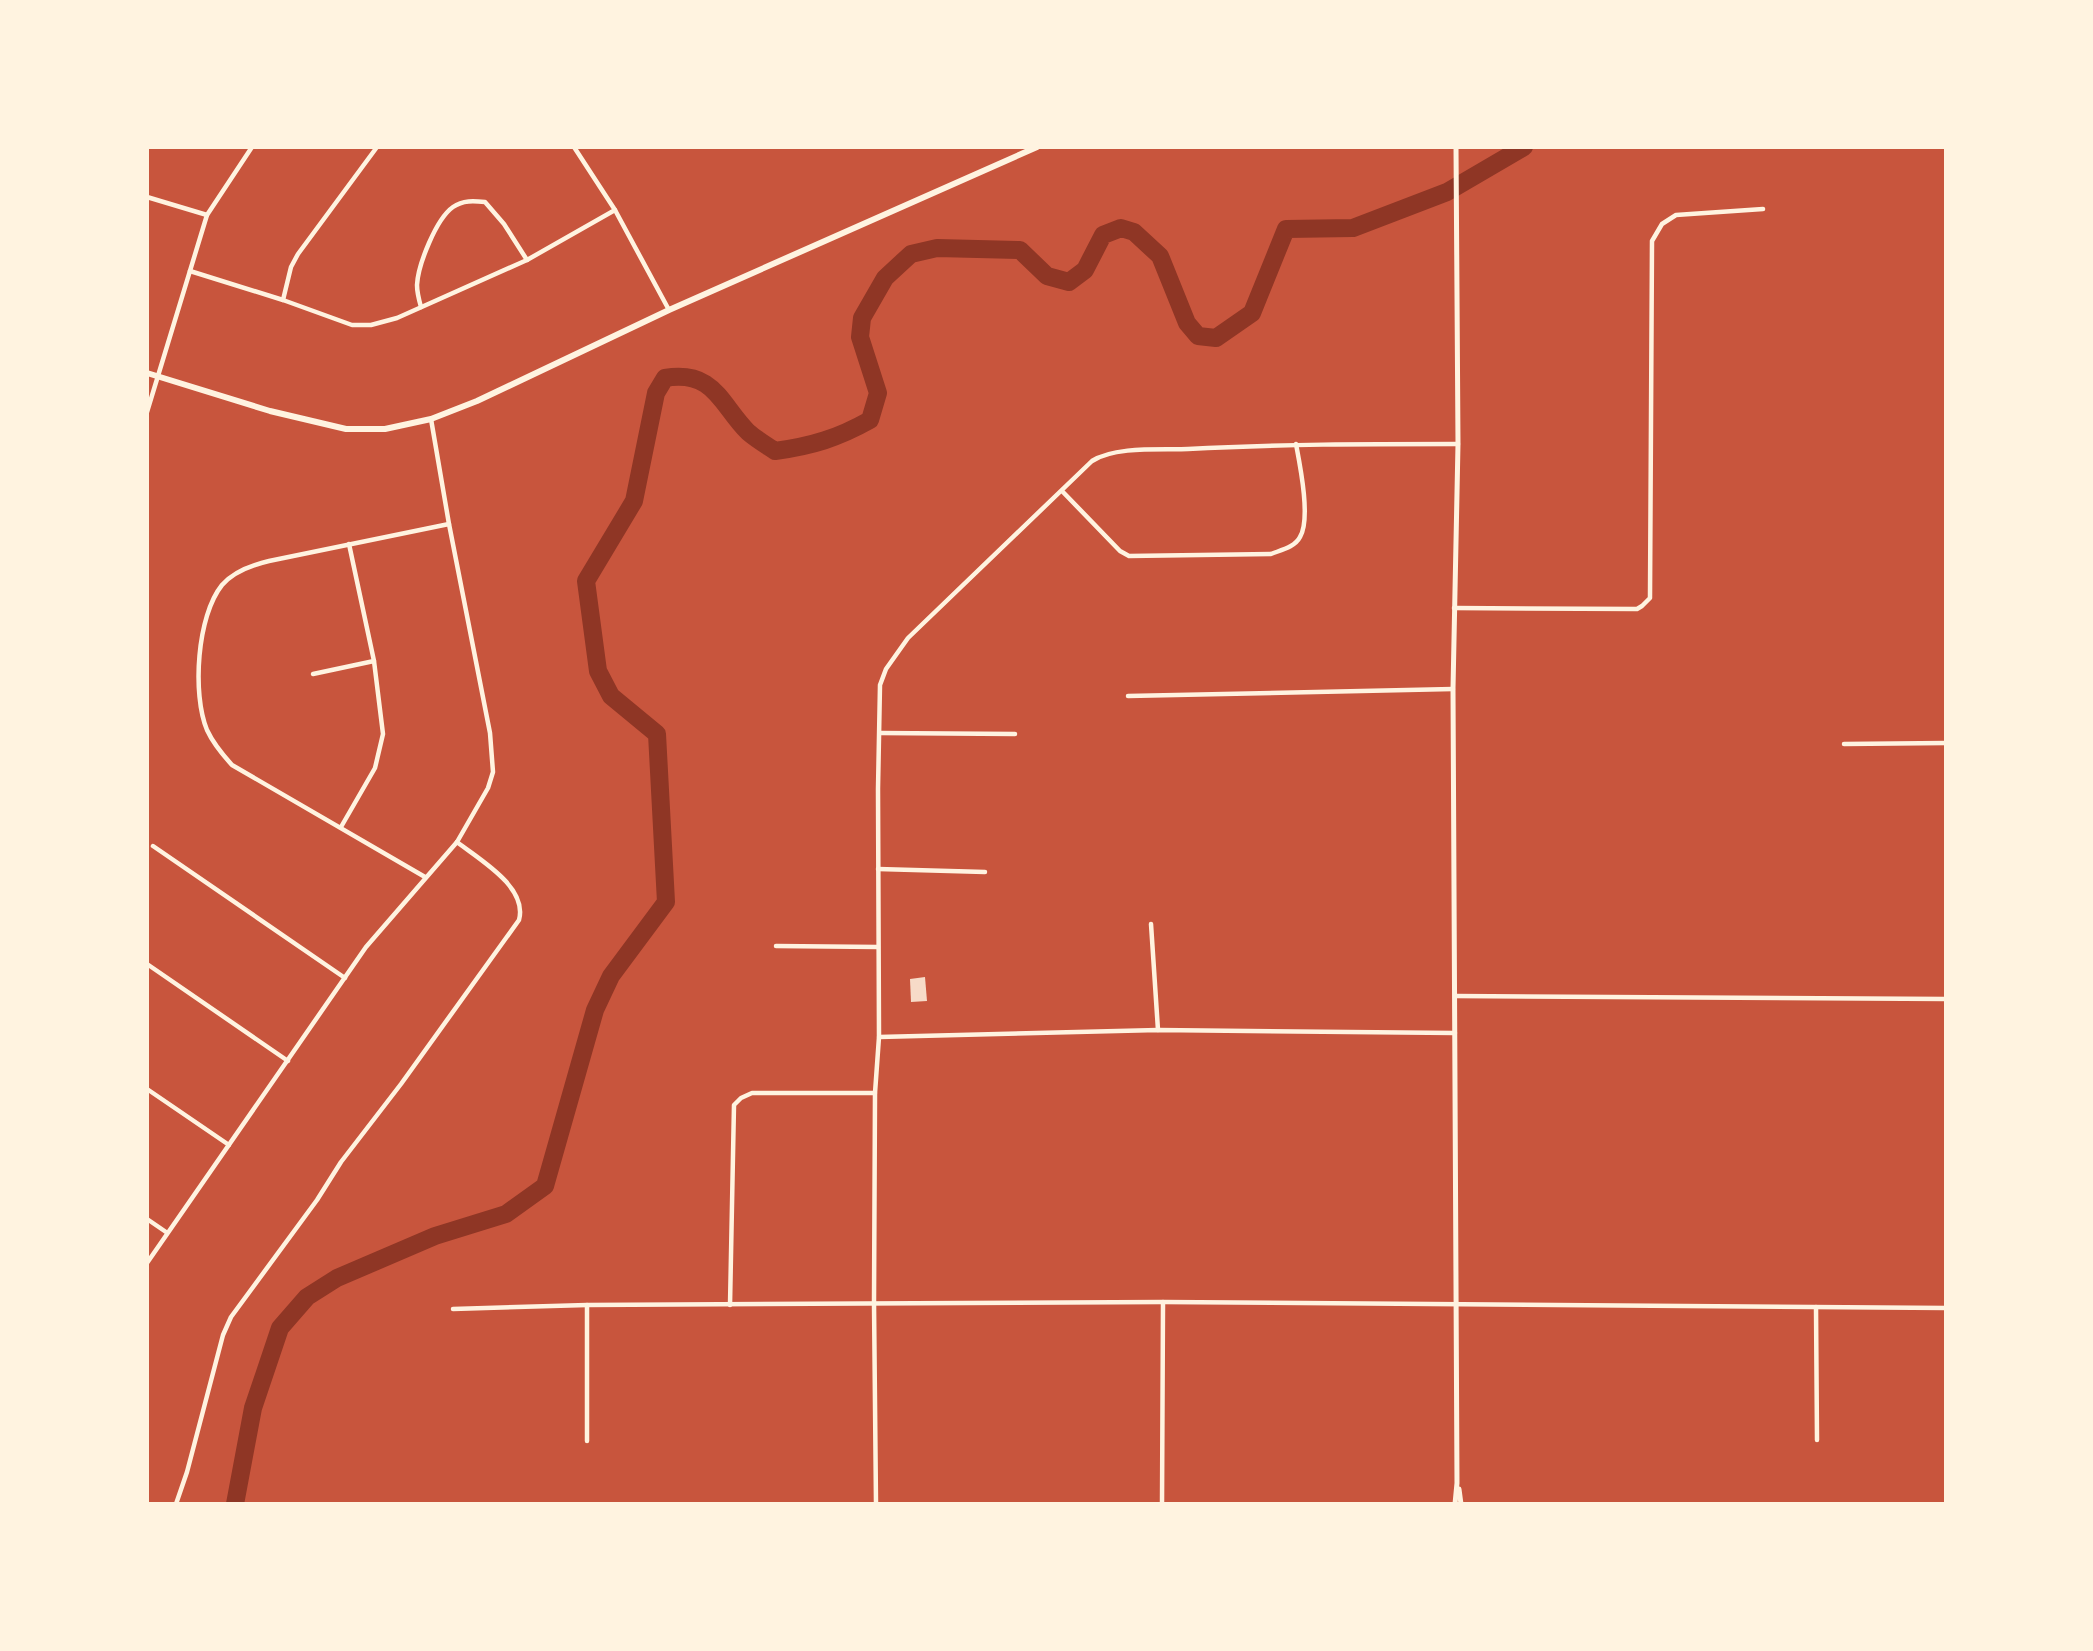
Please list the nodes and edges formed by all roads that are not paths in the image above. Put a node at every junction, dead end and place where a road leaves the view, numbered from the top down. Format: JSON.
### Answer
{"nodes":[{"id":1,"x":252,"y":147,"type":"edge"},
{"id":2,"x":377,"y":147,"type":"edge"},
{"id":3,"x":574,"y":147,"type":"edge"},
{"id":4,"x":1037,"y":147,"type":"edge"},
{"id":5,"x":1456,"y":147,"type":"edge"},
{"id":6,"x":147,"y":197,"type":"edge"},
{"id":7,"x":1763,"y":209,"type":"dead end"},
{"id":8,"x":615,"y":210,"type":"junction"},
{"id":9,"x":207,"y":215,"type":"junction"},
{"id":10,"x":527,"y":260,"type":"junction"},
{"id":11,"x":190,"y":271,"type":"junction"},
{"id":12,"x":283,"y":300,"type":"junction"},
{"id":13,"x":421,"y":307,"type":"junction"},
{"id":14,"x":668,"y":310,"type":"junction"},
{"id":15,"x":147,"y":373,"type":"edge"},
{"id":16,"x":159,"y":377,"type":"junction"},
{"id":17,"x":147,"y":412,"type":"edge"},
{"id":18,"x":431,"y":419,"type":"junction"},
{"id":19,"x":1296,"y":444,"type":"junction"},
{"id":20,"x":1458,"y":444,"type":"junction"},
{"id":21,"x":1062,"y":491,"type":"junction"},
{"id":22,"x":449,"y":524,"type":"junction"},
{"id":23,"x":349,"y":544,"type":"junction"},
{"id":24,"x":1454,"y":608,"type":"junction"},
{"id":25,"x":374,"y":661,"type":"junction"},
{"id":26,"x":313,"y":674,"type":"dead end"},
{"id":27,"x":1453,"y":689,"type":"junction"},
{"id":28,"x":1128,"y":696,"type":"dead end"},
{"id":29,"x":880,"y":733,"type":"junction"},
{"id":30,"x":1015,"y":734,"type":"dead end"},
{"id":31,"x":1946,"y":743,"type":"edge"},
{"id":32,"x":1844,"y":744,"type":"dead end"},
{"id":33,"x":341,"y":827,"type":"junction"},
{"id":34,"x":457,"y":842,"type":"junction"},
{"id":35,"x":153,"y":846,"type":"dead end"},
{"id":36,"x":878,"y":869,"type":"junction"},
{"id":37,"x":985,"y":872,"type":"dead end"},
{"id":38,"x":425,"y":877,"type":"junction"},
{"id":39,"x":1150,"y":925,"type":"dead end"},
{"id":40,"x":776,"y":946,"type":"dead end"},
{"id":41,"x":878,"y":947,"type":"junction"},
{"id":42,"x":147,"y":964,"type":"edge"},
{"id":43,"x":345,"y":978,"type":"junction"},
{"id":44,"x":1455,"y":996,"type":"junction"},
{"id":45,"x":1946,"y":999,"type":"edge"},
{"id":46,"x":1158,"y":1030,"type":"junction"},
{"id":47,"x":1456,"y":1033,"type":"junction"},
{"id":48,"x":878,"y":1037,"type":"junction"},
{"id":49,"x":288,"y":1061,"type":"junction"},
{"id":50,"x":147,"y":1089,"type":"edge"},
{"id":51,"x":876,"y":1093,"type":"junction"},
{"id":52,"x":229,"y":1145,"type":"junction"},
{"id":53,"x":147,"y":1219,"type":"edge"},
{"id":54,"x":167,"y":1233,"type":"junction"},
{"id":55,"x":147,"y":1262,"type":"edge"},
{"id":56,"x":874,"y":1303,"type":"junction"},
{"id":57,"x":1163,"y":1303,"type":"junction"},
{"id":58,"x":587,"y":1305,"type":"junction"},
{"id":59,"x":730,"y":1305,"type":"junction"},
{"id":60,"x":1456,"y":1306,"type":"junction"},
{"id":61,"x":1816,"y":1307,"type":"junction"},
{"id":62,"x":1946,"y":1308,"type":"edge"},
{"id":63,"x":453,"y":1309,"type":"dead end"},
{"id":64,"x":1817,"y":1440,"type":"dead end"},
{"id":65,"x":587,"y":1441,"type":"dead end"},
{"id":66,"x":1457,"y":1483,"type":"junction"},
{"id":67,"x":176,"y":1504,"type":"edge"},
{"id":68,"x":876,"y":1504,"type":"edge"},
{"id":69,"x":1162,"y":1504,"type":"edge"},
{"id":70,"x":1455,"y":1504,"type":"edge"},
{"id":71,"x":1461,"y":1504,"type":"edge"}],
"edges":[{"from":1,"to":9,"type":"street"},
{"from":2,"to":12,"type":"street"},
{"from":3,"to":8,"type":"street"},
{"from":4,"to":14,"type":"main road"},
{"from":5,"to":20,"type":"street"},
{"from":6,"to":9,"type":"street"},
{"from":7,"to":24,"type":"street"},
{"from":8,"to":10,"type":"street"},
{"from":8,"to":14,"type":"street"},
{"from":9,"to":11,"type":"street"},
{"from":10,"to":13,"type":"street"},
{"from":10,"to":13,"type":"street"},
{"from":11,"to":12,"type":"street"},
{"from":11,"to":16,"type":"street"},
{"from":12,"to":13,"type":"street"},
{"from":14,"to":18,"type":"main road"},
{"from":15,"to":16,"type":"main road"},
{"from":16,"to":17,"type":"street"},
{"from":16,"to":18,"type":"main road"},
{"from":18,"to":22,"type":"street"},
{"from":19,"to":20,"type":"street"},
{"from":19,"to":21,"type":"street"},
{"from":19,"to":21,"type":"street"},
{"from":20,"to":24,"type":"street"},
{"from":21,"to":29,"type":"street"},
{"from":22,"to":23,"type":"street"},
{"from":22,"to":34,"type":"street"},
{"from":23,"to":25,"type":"street"},
{"from":23,"to":33,"type":"street"},
{"from":24,"to":27,"type":"street"},
{"from":25,"to":26,"type":"street"},
{"from":25,"to":33,"type":"street"},
{"from":27,"to":28,"type":"street"},
{"from":27,"to":44,"type":"street"},
{"from":29,"to":30,"type":"street"},
{"from":29,"to":36,"type":"street"},
{"from":31,"to":32,"type":"street"},
{"from":33,"to":38,"type":"street"},
{"from":34,"to":38,"type":"street"},
{"from":34,"to":67,"type":"street"},
{"from":35,"to":43,"type":"street"},
{"from":36,"to":37,"type":"street"},
{"from":36,"to":41,"type":"street"},
{"from":38,"to":43,"type":"street"},
{"from":39,"to":46,"type":"street"},
{"from":40,"to":41,"type":"street"},
{"from":41,"to":48,"type":"street"},
{"from":42,"to":49,"type":"street"},
{"from":43,"to":49,"type":"street"},
{"from":44,"to":45,"type":"street"},
{"from":44,"to":47,"type":"street"},
{"from":46,"to":47,"type":"street"},
{"from":46,"to":48,"type":"street"},
{"from":47,"to":60,"type":"street"},
{"from":48,"to":51,"type":"street"},
{"from":49,"to":52,"type":"street"},
{"from":50,"to":52,"type":"street"},
{"from":51,"to":56,"type":"street"},
{"from":51,"to":59,"type":"street"},
{"from":52,"to":54,"type":"street"},
{"from":53,"to":54,"type":"street"},
{"from":54,"to":55,"type":"street"},
{"from":56,"to":57,"type":"street"},
{"from":56,"to":59,"type":"street"},
{"from":56,"to":68,"type":"street"},
{"from":57,"to":60,"type":"street"},
{"from":57,"to":69,"type":"street"},
{"from":58,"to":59,"type":"street"},
{"from":58,"to":63,"type":"street"},
{"from":58,"to":65,"type":"street"},
{"from":60,"to":61,"type":"street"},
{"from":60,"to":66,"type":"street"},
{"from":61,"to":62,"type":"street"},
{"from":61,"to":64,"type":"street"},
{"from":66,"to":70,"type":"street"},
{"from":66,"to":71,"type":"street"}]}
